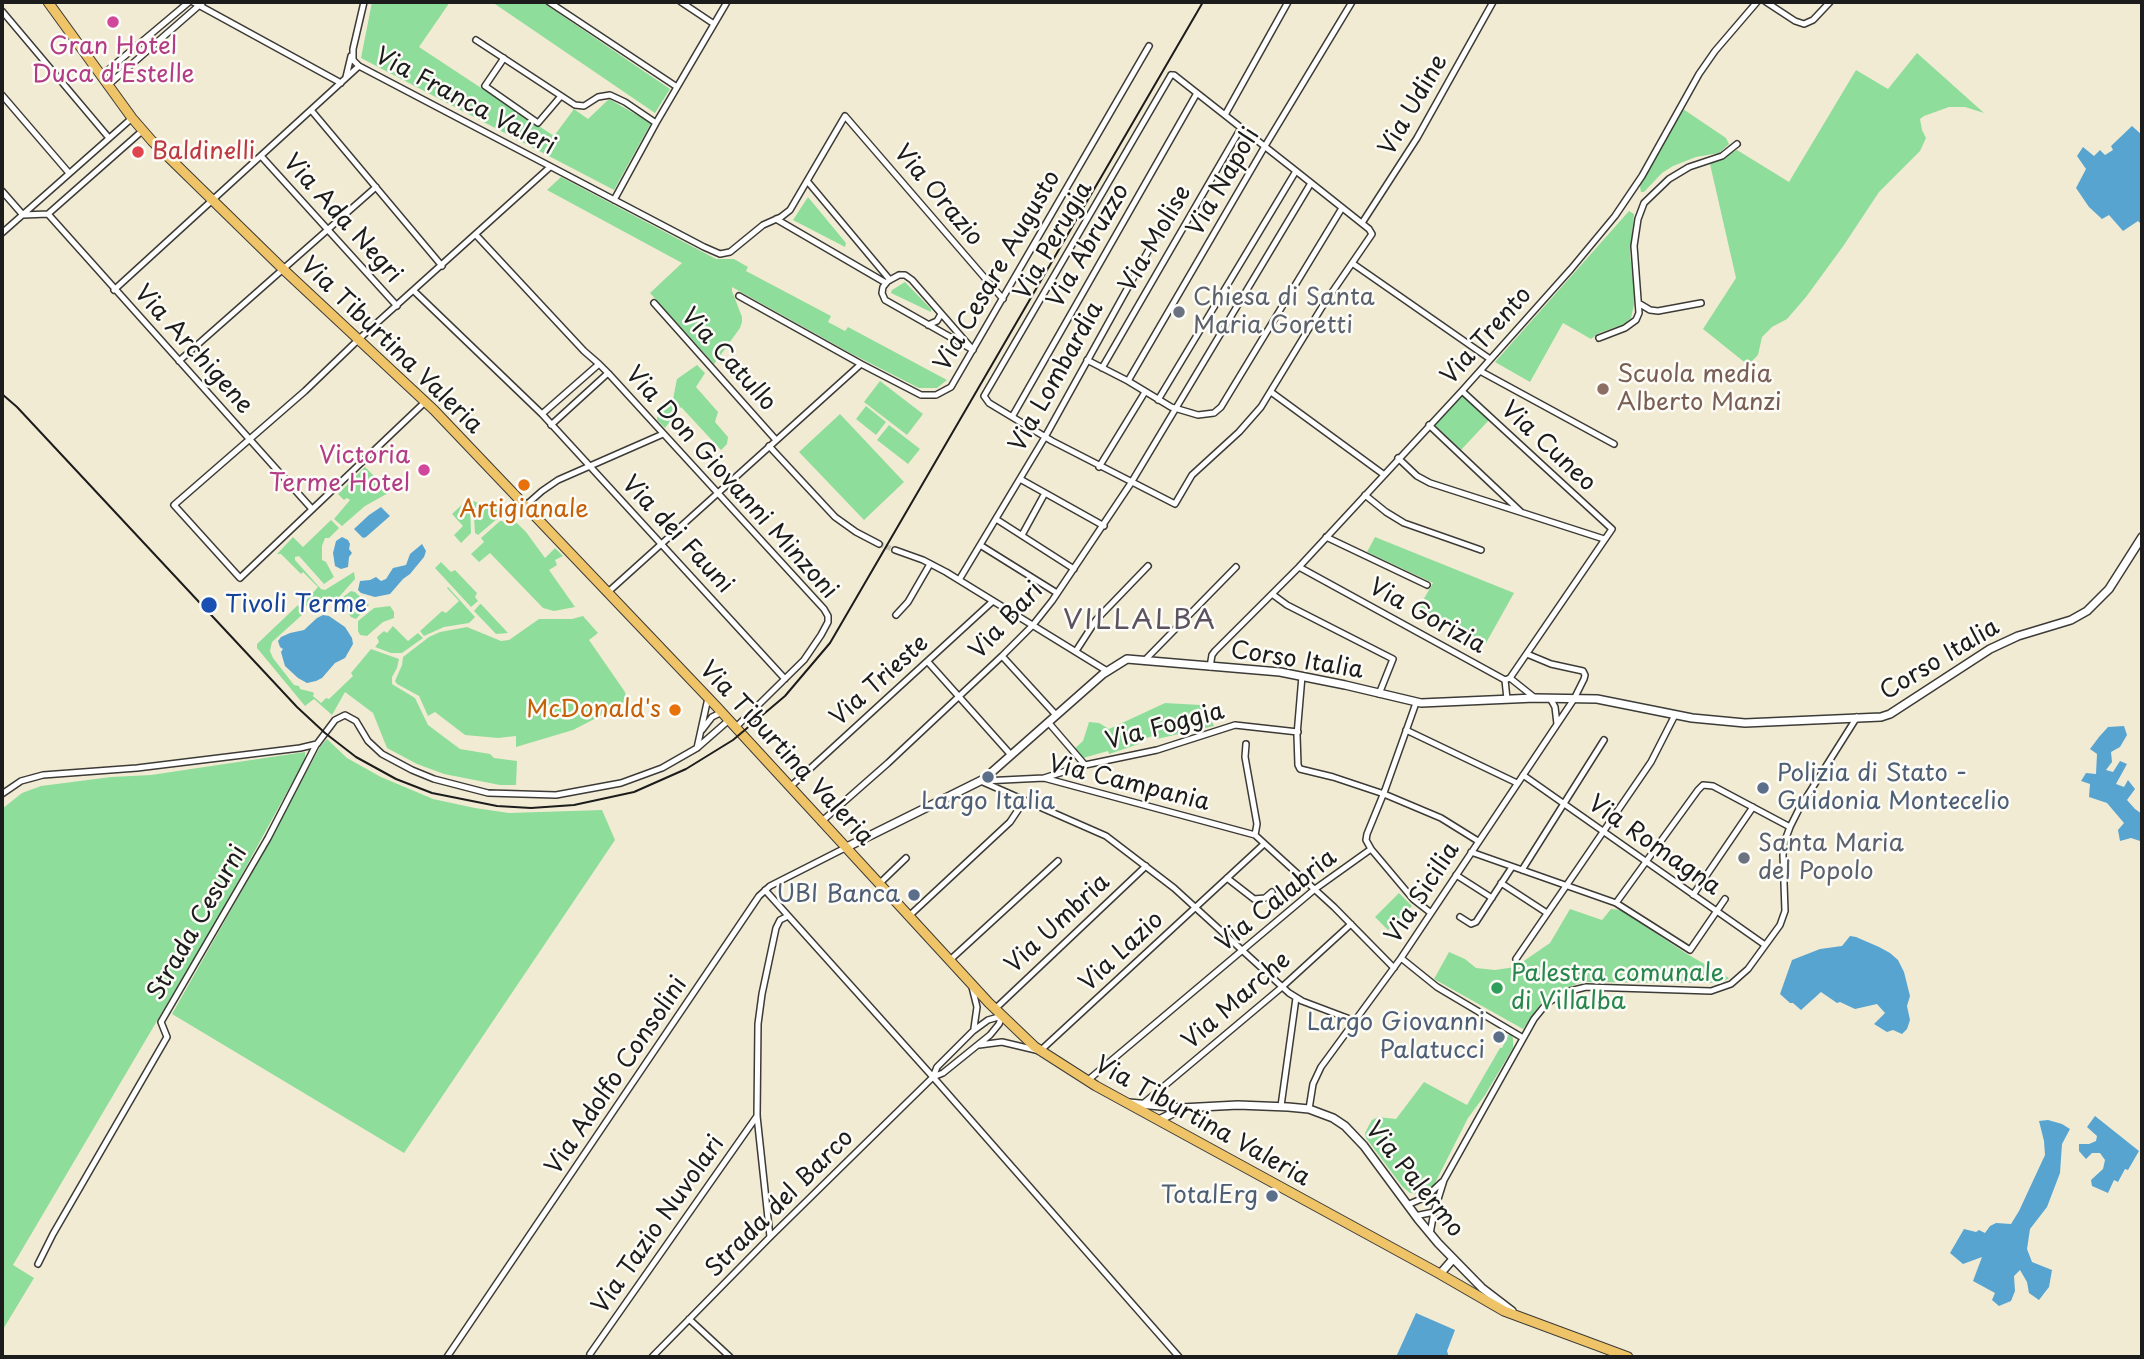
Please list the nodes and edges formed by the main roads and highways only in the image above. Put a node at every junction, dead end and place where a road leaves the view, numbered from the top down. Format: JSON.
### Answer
{"nodes":[{"id":1,"x":48,"y":2,"type":"edge"},
{"id":2,"x":1628,"y":1357,"type":"edge"}],
"edges":[{"from":1,"to":2,"type":"main road","name":"Via Tiburtina Valeria"}]}
